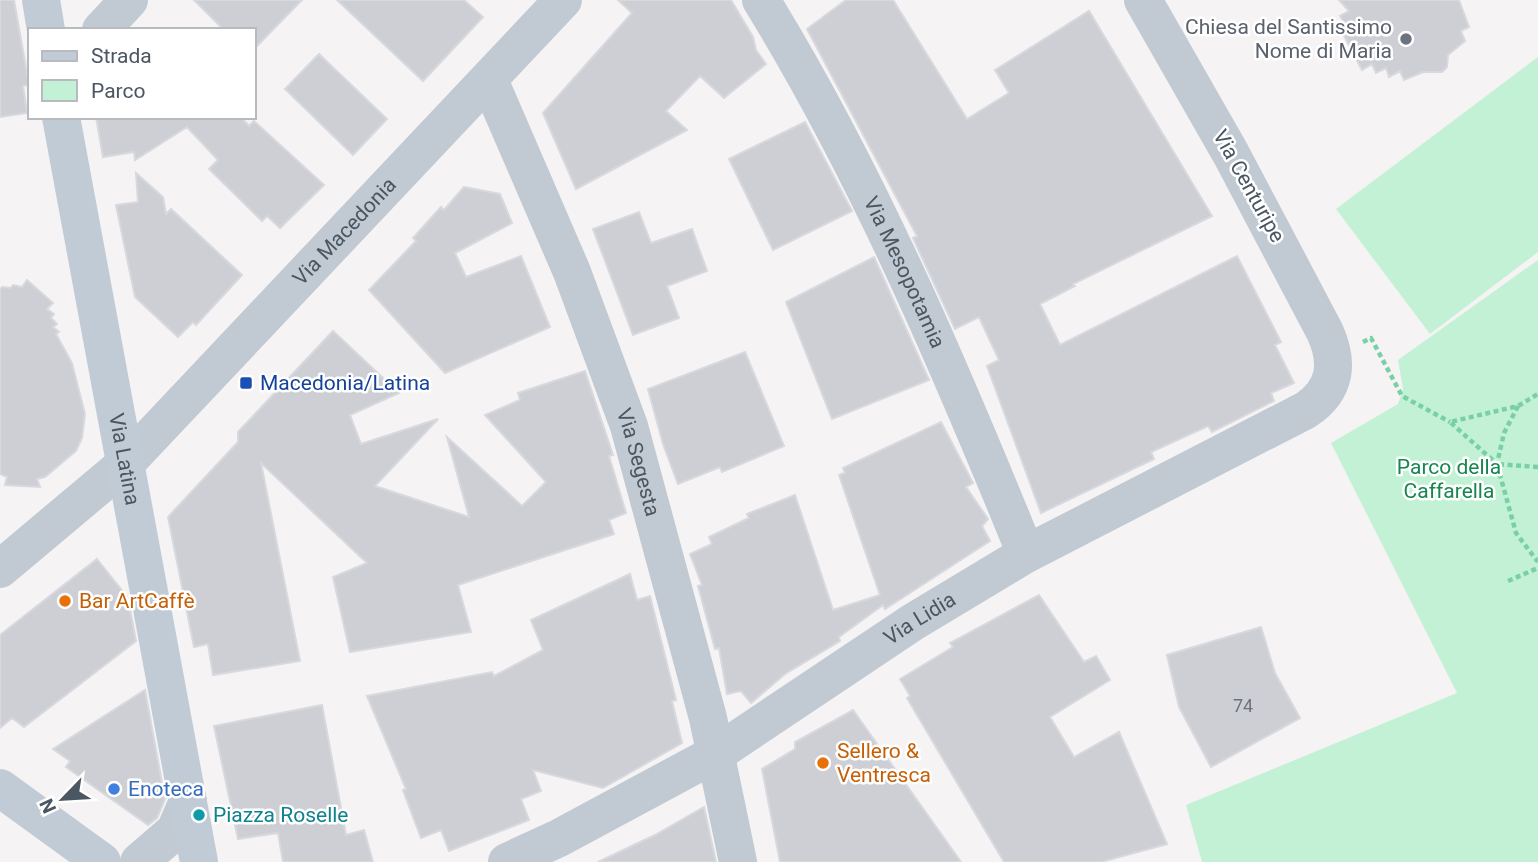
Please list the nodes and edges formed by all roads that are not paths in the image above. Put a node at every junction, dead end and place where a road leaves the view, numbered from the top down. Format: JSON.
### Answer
{"nodes":[{"id":1,"x":41,"y":0,"type":"edge"},
{"id":2,"x":129,"y":0,"type":"edge"},
{"id":3,"x":563,"y":0,"type":"edge"},
{"id":4,"x":761,"y":0,"type":"edge"},
{"id":5,"x":1143,"y":0,"type":"edge"},
{"id":6,"x":46,"y":28,"type":"edge"},
{"id":7,"x":103,"y":28,"type":"edge"},
{"id":8,"x":489,"y":80,"type":"junction"},
{"id":9,"x":61,"y":119,"type":"edge"},
{"id":10,"x":1333,"y":380,"type":"joint"},
{"id":11,"x":125,"y":464,"type":"junction"},
{"id":12,"x":1026,"y":554,"type":"junction"},
{"id":13,"x":0,"y":569,"type":"edge"},
{"id":14,"x":717,"y":753,"type":"junction"},
{"id":15,"x":0,"y":788,"type":"edge"},
{"id":16,"x":187,"y":801,"type":"junction"},
{"id":17,"x":102,"y":862,"type":"edge"},
{"id":18,"x":139,"y":862,"type":"edge"},
{"id":19,"x":200,"y":862,"type":"edge"},
{"id":20,"x":507,"y":862,"type":"edge"},
{"id":21,"x":738,"y":862,"type":"edge"}],
"edges":[{"from":1,"to":6,"type":"street"},
{"from":2,"to":7,"type":"street"},
{"from":3,"to":8,"type":"street","name":"Via Macedonia"},
{"from":4,"to":12,"type":"street","name":"Via Mesopotamia"},
{"from":5,"to":10,"type":"street","name":"Via Centuripe"},
{"from":8,"to":11,"type":"street","name":"Via Macedonia"},
{"from":8,"to":14,"type":"street","name":"Via Segesta"},
{"from":9,"to":11,"type":"street","name":"Via Latina"},
{"from":10,"to":12,"type":"street","name":"Via Lidia"},
{"from":11,"to":13,"type":"street","name":"Via Macedonia"},
{"from":11,"to":16,"type":"street","name":"Via Latina"},
{"from":12,"to":14,"type":"street","name":"Via Lidia"},
{"from":14,"to":20,"type":"street","name":"Via Lidia"},
{"from":14,"to":21,"type":"street","name":"Via Segesta"},
{"from":15,"to":17,"type":"street"},
{"from":16,"to":18,"type":"street"},
{"from":16,"to":19,"type":"street"}]}
